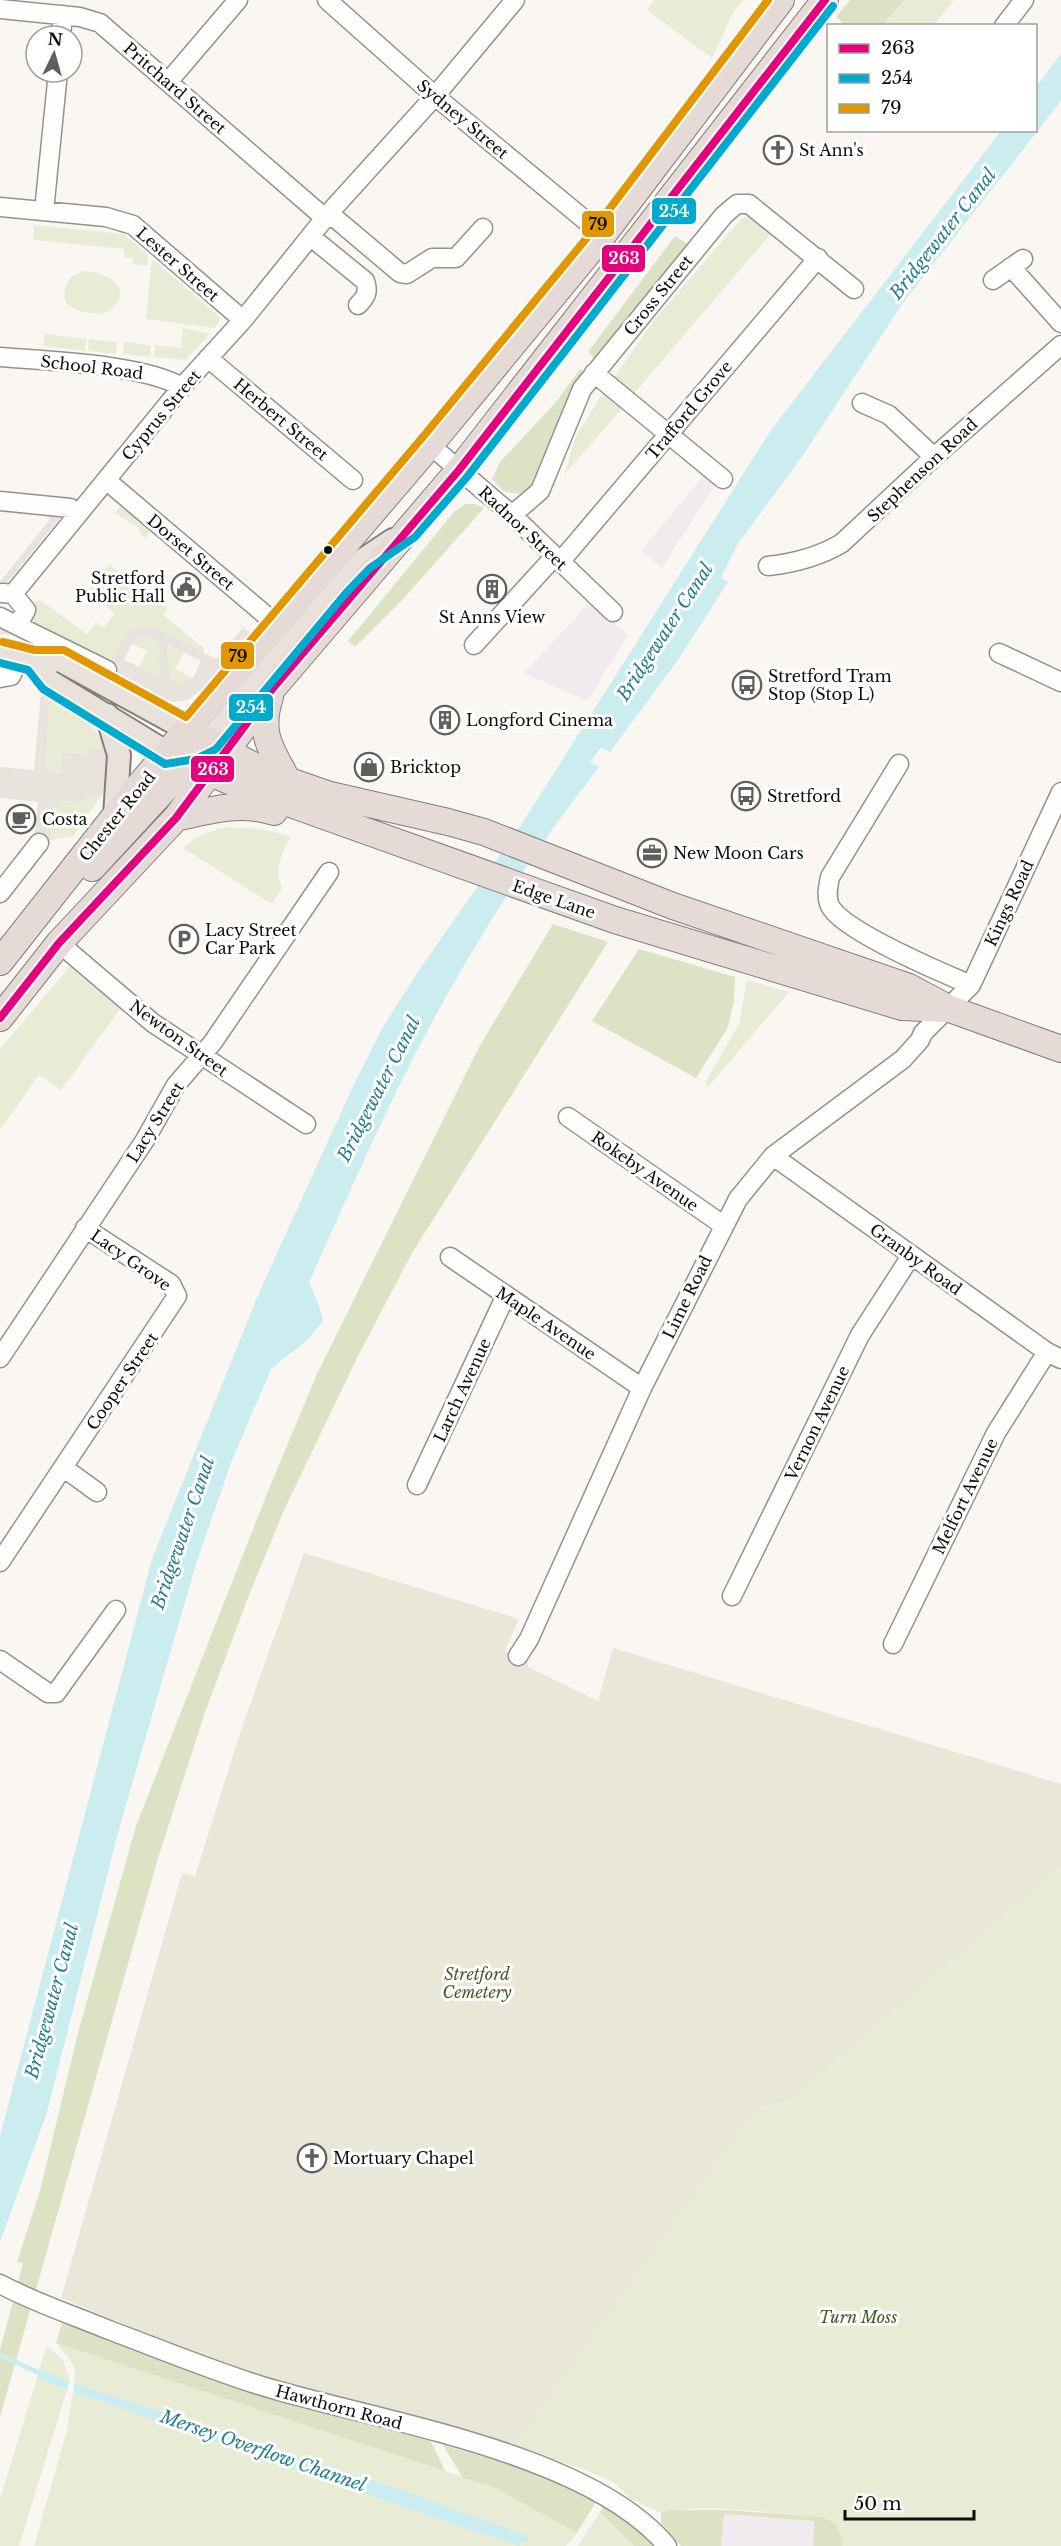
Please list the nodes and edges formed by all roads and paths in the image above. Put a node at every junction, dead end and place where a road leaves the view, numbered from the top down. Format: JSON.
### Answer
{"nodes":[{"id":1,"x":238,"y":0,"type":"edge"},
{"id":2,"x":327,"y":0,"type":"edge"},
{"id":3,"x":514,"y":0,"type":"edge"},
{"id":4,"x":781,"y":0,"type":"edge"},
{"id":5,"x":825,"y":0,"type":"edge"},
{"id":6,"x":1024,"y":0,"type":"edge"},
{"id":7,"x":0,"y":9,"type":"edge"},
{"id":8,"x":63,"y":15,"type":"junction"},
{"id":9,"x":62,"y":24,"type":"edge"},
{"id":10,"x":1006,"y":24,"type":"edge"},
{"id":11,"x":168,"y":82,"type":"junction"},
{"id":12,"x":57,"y":84,"type":"edge"},
{"id":13,"x":435,"y":96,"type":"junction"},
{"id":14,"x":0,"y":207,"type":"edge"},
{"id":15,"x":44,"y":212,"type":"junction"},
{"id":16,"x":328,"y":216,"type":"junction"},
{"id":17,"x":483,"y":228,"type":"dead end"},
{"id":18,"x":603,"y":235,"type":"junction"},
{"id":19,"x":311,"y":237,"type":"junction"},
{"id":20,"x":818,"y":258,"type":"junction"},
{"id":21,"x":993,"y":280,"type":"dead end"},
{"id":22,"x":854,"y":289,"type":"dead end"},
{"id":23,"x":358,"y":305,"type":"dead end"},
{"id":24,"x":243,"y":320,"type":"junction"},
{"id":25,"x":1061,"y":323,"type":"edge"},
{"id":26,"x":1061,"y":345,"type":"edge"},
{"id":27,"x":0,"y":357,"type":"edge"},
{"id":28,"x":208,"y":358,"type":"junction"},
{"id":29,"x":594,"y":373,"type":"junction"},
{"id":30,"x":182,"y":387,"type":"junction"},
{"id":31,"x":862,"y":403,"type":"dead end"},
{"id":32,"x":668,"y":434,"type":"junction"},
{"id":33,"x":430,"y":446,"type":"junction"},
{"id":34,"x":934,"y":457,"type":"junction"},
{"id":35,"x":459,"y":470,"type":"junction"},
{"id":36,"x":723,"y":479,"type":"dead end"},
{"id":37,"x":106,"y":480,"type":"junction"},
{"id":38,"x":353,"y":480,"type":"dead end"},
{"id":39,"x":0,"y":501,"type":"edge"},
{"id":40,"x":79,"y":513,"type":"junction"},
{"id":41,"x":512,"y":515,"type":"junction"},
{"id":42,"x":408,"y":529,"type":"junction"},
{"id":43,"x":557,"y":560,"type":"junction"},
{"id":44,"x":768,"y":566,"type":"dead end"},
{"id":45,"x":6,"y":593,"type":"edge"},
{"id":46,"x":613,"y":612,"type":"dead end"},
{"id":47,"x":0,"y":617,"type":"edge"},
{"id":48,"x":276,"y":624,"type":"junction"},
{"id":49,"x":18,"y":625,"type":"junction"},
{"id":50,"x":474,"y":645,"type":"dead end"},
{"id":51,"x":999,"y":653,"type":"dead end"},
{"id":52,"x":18,"y":657,"type":"edge"},
{"id":53,"x":0,"y":678,"type":"edge"},
{"id":54,"x":111,"y":680,"type":"junction"},
{"id":55,"x":1061,"y":682,"type":"edge"},
{"id":56,"x":273,"y":688,"type":"junction"},
{"id":57,"x":106,"y":715,"type":"junction"},
{"id":58,"x":208,"y":741,"type":"junction"},
{"id":59,"x":189,"y":763,"type":"junction"},
{"id":60,"x":899,"y":764,"type":"dead end"},
{"id":61,"x":288,"y":781,"type":"junction"},
{"id":62,"x":1061,"y":792,"type":"edge"},
{"id":63,"x":115,"y":816,"type":"junction"},
{"id":64,"x":176,"y":818,"type":"junction"},
{"id":65,"x":39,"y":843,"type":"dead end"},
{"id":66,"x":444,"y":861,"type":"junction"},
{"id":67,"x":329,"y":872,"type":"dead end"},
{"id":68,"x":0,"y":893,"type":"edge"},
{"id":69,"x":36,"y":920,"type":"junction"},
{"id":70,"x":58,"y":944,"type":"junction"},
{"id":71,"x":0,"y":963,"type":"edge"},
{"id":72,"x":970,"y":985,"type":"junction"},
{"id":73,"x":950,"y":1009,"type":"junction"},
{"id":74,"x":0,"y":1018,"type":"edge"},
{"id":75,"x":1061,"y":1049,"type":"edge"},
{"id":76,"x":203,"y":1056,"type":"junction"},
{"id":77,"x":568,"y":1117,"type":"dead end"},
{"id":78,"x":306,"y":1124,"type":"dead end"},
{"id":79,"x":773,"y":1156,"type":"junction"},
{"id":80,"x":723,"y":1225,"type":"junction"},
{"id":81,"x":86,"y":1228,"type":"junction"},
{"id":82,"x":911,"y":1256,"type":"junction"},
{"id":83,"x":450,"y":1257,"type":"dead end"},
{"id":84,"x":177,"y":1292,"type":"joint"},
{"id":85,"x":506,"y":1295,"type":"junction"},
{"id":86,"x":1054,"y":1356,"type":"edge"},
{"id":87,"x":0,"y":1358,"type":"edge"},
{"id":88,"x":642,"y":1388,"type":"junction"},
{"id":89,"x":64,"y":1468,"type":"junction"},
{"id":90,"x":417,"y":1485,"type":"dead end"},
{"id":91,"x":98,"y":1492,"type":"dead end"},
{"id":92,"x":0,"y":1562,"type":"edge"},
{"id":93,"x":732,"y":1596,"type":"dead end"},
{"id":94,"x":116,"y":1610,"type":"dead end"},
{"id":95,"x":893,"y":1644,"type":"dead end"},
{"id":96,"x":518,"y":1656,"type":"dead end"},
{"id":97,"x":0,"y":1660,"type":"edge"},
{"id":98,"x":0,"y":2284,"type":"edge"},
{"id":99,"x":666,"y":2546,"type":"edge"}],
"edges":[{"from":1,"to":11,"type":"street"},
{"from":2,"to":13,"type":"street","name":"Sydney Street"},
{"from":3,"to":13,"type":"street","name":"Cyprus Street"},
{"from":4,"to":18,"type":"highway","name":"Chester Road"},
{"from":5,"to":35,"type":"highway","name":"Chester Road"},
{"from":6,"to":10,"type":"street"},
{"from":7,"to":8,"type":"street","name":"Pritchard Street"},
{"from":8,"to":9,"type":"street"},
{"from":8,"to":11,"type":"street","name":"Pritchard Street"},
{"from":11,"to":16,"type":"street","name":"Pritchard Street"},
{"from":12,"to":15,"type":"street"},
{"from":13,"to":16,"type":"street","name":"Cyprus Street"},
{"from":13,"to":18,"type":"street","name":"Sydney Street"},
{"from":14,"to":15,"type":"street","name":"Lester Street"},
{"from":15,"to":24,"type":"street","name":"Lester Street"},
{"from":16,"to":17,"type":"street","name":"Pritchard Street"},
{"from":16,"to":19,"type":"street","name":"Cyprus Street"},
{"from":18,"to":33,"type":"highway","name":"Chester Road"},
{"from":19,"to":23,"type":"street"},
{"from":19,"to":24,"type":"street","name":"Cyprus Street"},
{"from":20,"to":22,"type":"street","name":"Cross Street"},
{"from":20,"to":29,"type":"street","name":"Cross Street"},
{"from":20,"to":32,"type":"street","name":"Trafford Grove"},
{"from":21,"to":25,"type":"street"},
{"from":24,"to":28,"type":"street","name":"Cyprus Street"},
{"from":26,"to":34,"type":"street","name":"Stephenson Road"},
{"from":27,"to":30,"type":"street","name":"School Road"},
{"from":28,"to":30,"type":"street","name":"Cyprus Street"},
{"from":28,"to":38,"type":"street","name":"Herbert Street"},
{"from":29,"to":32,"type":"street"},
{"from":29,"to":41,"type":"street","name":"Cross Street"},
{"from":30,"to":37,"type":"street","name":"Cyprus Street"},
{"from":31,"to":34,"type":"street"},
{"from":32,"to":36,"type":"street"},
{"from":32,"to":43,"type":"street","name":"Trafford Grove"},
{"from":33,"to":35,"type":"street","name":"Radnor Street"},
{"from":33,"to":48,"type":"highway","name":"Chester Road"},
{"from":34,"to":44,"type":"street","name":"Stephenson Road"},
{"from":35,"to":41,"type":"street","name":"Radnor Street"},
{"from":35,"to":42,"type":"highway","name":"Chester Road"},
{"from":37,"to":40,"type":"street","name":"Cyprus Street"},
{"from":37,"to":48,"type":"street","name":"Dorset Street"},
{"from":39,"to":40,"type":"street"},
{"from":40,"to":45,"type":"street","name":"Cyprus Street"},
{"from":41,"to":43,"type":"street","name":"Radnor Street"},
{"from":42,"to":56,"type":"highway","name":"Chester Road"},
{"from":42,"to":58,"type":"main road"},
{"from":43,"to":46,"type":"street","name":"Radnor Street"},
{"from":43,"to":50,"type":"street","name":"Trafford Grove"},
{"from":45,"to":49,"type":"street"},
{"from":47,"to":49,"type":"street"},
{"from":48,"to":58,"type":"highway","name":"Chester Road"},
{"from":49,"to":54,"type":"street"},
{"from":51,"to":55,"type":"street"},
{"from":52,"to":53,"type":"street"},
{"from":52,"to":54,"type":"main road"},
{"from":52,"to":57,"type":"main road"},
{"from":54,"to":58,"type":"main road"},
{"from":56,"to":58,"type":"highway","name":"Chester Road"},
{"from":56,"to":61,"type":"highway"},
{"from":57,"to":59,"type":"main road"},
{"from":57,"to":63,"type":"main road"},
{"from":58,"to":59,"type":"highway","name":"Chester Road"},
{"from":58,"to":59,"type":"highway","name":"Chester Road"},
{"from":58,"to":61,"type":"highway","name":"Edge Lane"},
{"from":59,"to":63,"type":"highway","name":"Chester Road"},
{"from":59,"to":64,"type":"highway","name":"Chester Road"},
{"from":59,"to":66,"type":"highway","name":"Edge Lane"},
{"from":59,"to":69,"type":"highway"},
{"from":60,"to":72,"type":"street"},
{"from":61,"to":73,"type":"highway","name":"Edge Lane"},
{"from":62,"to":72,"type":"street","name":"Kings Road"},
{"from":63,"to":69,"type":"highway","name":"Chester Road"},
{"from":64,"to":66,"type":"highway"},
{"from":64,"to":70,"type":"highway","name":"Chester Road"},
{"from":65,"to":68,"type":"street"},
{"from":66,"to":73,"type":"highway","name":"Edge Lane"},
{"from":67,"to":76,"type":"street","name":"Lacy Street"},
{"from":69,"to":71,"type":"highway","name":"Chester Road"},
{"from":70,"to":74,"type":"highway","name":"Chester Road"},
{"from":70,"to":76,"type":"street","name":"Newton Street"},
{"from":72,"to":73,"type":"street","name":"Kings Road"},
{"from":73,"to":75,"type":"highway","name":"Edge Lane"},
{"from":73,"to":79,"type":"street","name":"Lime Road"},
{"from":76,"to":78,"type":"street","name":"Newton Street"},
{"from":76,"to":81,"type":"street","name":"Lacy Street"},
{"from":77,"to":80,"type":"street","name":"Rokeby Avenue"},
{"from":79,"to":80,"type":"street","name":"Lime Road"},
{"from":79,"to":82,"type":"street","name":"Granby Road"},
{"from":80,"to":88,"type":"street","name":"Lime Road"},
{"from":81,"to":84,"type":"street","name":"Lacy Grove"},
{"from":81,"to":87,"type":"street","name":"Lacy Street"},
{"from":82,"to":86,"type":"street","name":"Granby Road"},
{"from":82,"to":93,"type":"street","name":"Vernon Avenue"},
{"from":83,"to":85,"type":"street","name":"Maple Avenue"},
{"from":84,"to":89,"type":"street","name":"Cooper Street"},
{"from":85,"to":88,"type":"street","name":"Maple Avenue"},
{"from":85,"to":90,"type":"street","name":"Larch Avenue"},
{"from":86,"to":95,"type":"street","name":"Melfort Avenue"},
{"from":88,"to":96,"type":"street","name":"Lime Road"},
{"from":89,"to":91,"type":"street"},
{"from":89,"to":92,"type":"street","name":"Cooper Street"},
{"from":94,"to":97,"type":"street"},
{"from":98,"to":99,"type":"street","name":"Hawthorn Road"}]}
